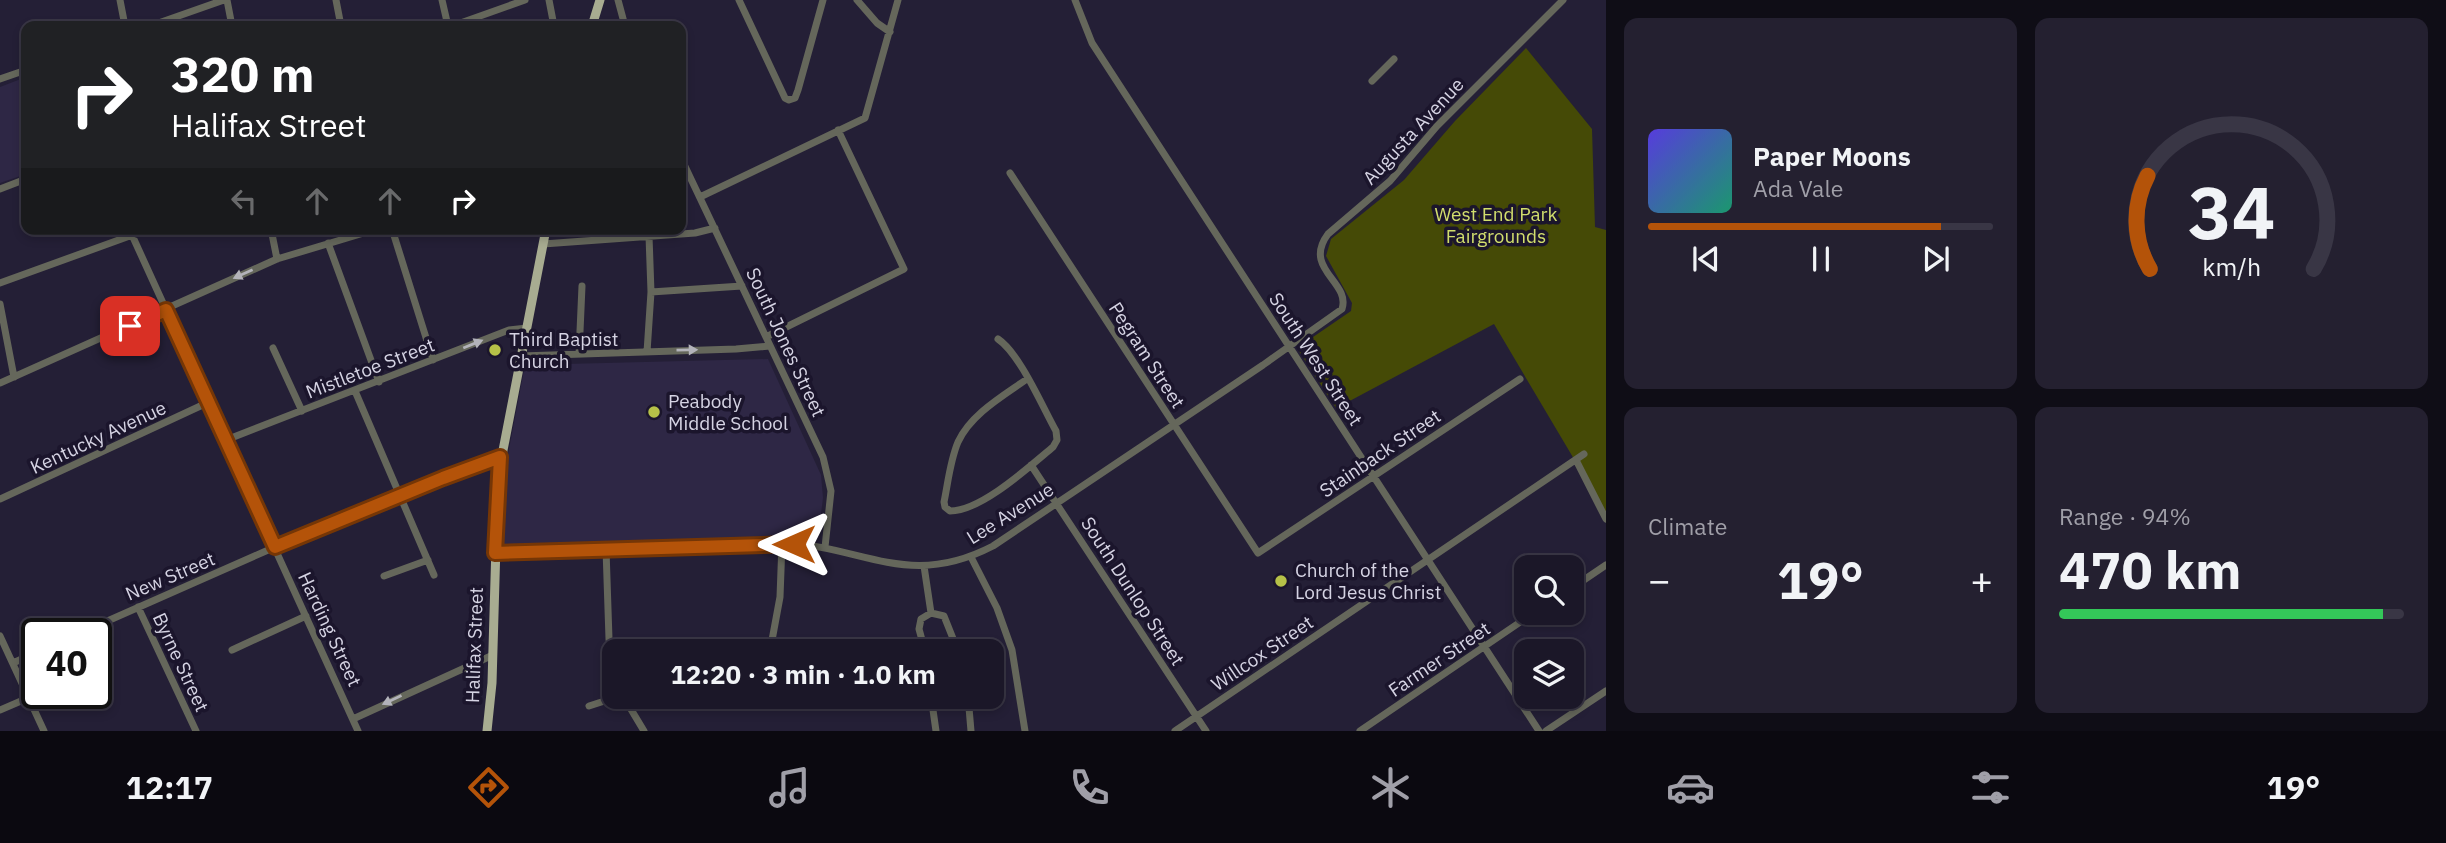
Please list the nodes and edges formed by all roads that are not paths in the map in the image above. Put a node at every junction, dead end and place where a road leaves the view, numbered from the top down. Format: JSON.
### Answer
{"nodes":[{"id":1,"x":120,"y":0,"type":"edge"},
{"id":2,"x":225,"y":0,"type":"edge"},
{"id":3,"x":336,"y":0,"type":"edge"},
{"id":4,"x":442,"y":0,"type":"edge"},
{"id":5,"x":525,"y":0,"type":"edge"},
{"id":6,"x":549,"y":0,"type":"edge"},
{"id":7,"x":600,"y":0,"type":"edge"},
{"id":8,"x":618,"y":0,"type":"edge"},
{"id":9,"x":739,"y":0,"type":"edge"},
{"id":10,"x":822,"y":0,"type":"edge"},
{"id":11,"x":857,"y":0,"type":"edge"},
{"id":12,"x":898,"y":0,"type":"edge"},
{"id":13,"x":1075,"y":0,"type":"edge"},
{"id":14,"x":1563,"y":0,"type":"edge"},
{"id":15,"x":1556,"y":4,"type":"edge"},
{"id":16,"x":124,"y":21,"type":"edge"},
{"id":17,"x":164,"y":21,"type":"edge"},
{"id":18,"x":231,"y":21,"type":"edge"},
{"id":19,"x":340,"y":21,"type":"edge"},
{"id":20,"x":448,"y":21,"type":"edge"},
{"id":21,"x":464,"y":21,"type":"edge"},
{"id":22,"x":553,"y":21,"type":"edge"},
{"id":23,"x":594,"y":21,"type":"edge"},
{"id":24,"x":624,"y":21,"type":"edge"},
{"id":25,"x":890,"y":33,"type":"junction"},
{"id":26,"x":1394,"y":59,"type":"dead end"},
{"id":27,"x":21,"y":72,"type":"edge"},
{"id":28,"x":0,"y":79,"type":"edge"},
{"id":29,"x":1372,"y":81,"type":"dead end"},
{"id":30,"x":838,"y":130,"type":"junction"},
{"id":31,"x":686,"y":168,"type":"edge"},
{"id":32,"x":1010,"y":173,"type":"dead end"},
{"id":33,"x":692,"y":180,"type":"junction"},
{"id":34,"x":21,"y":181,"type":"edge"},
{"id":35,"x":686,"y":181,"type":"edge"},
{"id":36,"x":0,"y":189,"type":"edge"},
{"id":37,"x":700,"y":197,"type":"junction"},
{"id":38,"x":715,"y":228,"type":"junction"},
{"id":39,"x":686,"y":234,"type":"edge"},
{"id":40,"x":132,"y":235,"type":"joint"},
{"id":41,"x":272,"y":235,"type":"edge"},
{"id":42,"x":356,"y":235,"type":"edge"},
{"id":43,"x":394,"y":235,"type":"edge"},
{"id":44,"x":545,"y":235,"type":"edge"},
{"id":45,"x":664,"y":235,"type":"edge"},
{"id":46,"x":649,"y":236,"type":"junction"},
{"id":47,"x":328,"y":243,"type":"junction"},
{"id":48,"x":543,"y":244,"type":"junction"},
{"id":49,"x":276,"y":260,"type":"junction"},
{"id":50,"x":0,"y":283,"type":"edge"},
{"id":51,"x":582,"y":286,"type":"dead end"},
{"id":52,"x":742,"y":286,"type":"junction"},
{"id":53,"x":651,"y":292,"type":"junction"},
{"id":54,"x":0,"y":304,"type":"edge"},
{"id":55,"x":166,"y":310,"type":"junction"},
{"id":56,"x":527,"y":328,"type":"junction"},
{"id":57,"x":766,"y":337,"type":"junction"},
{"id":58,"x":998,"y":339,"type":"dead end"},
{"id":59,"x":1288,"y":345,"type":"junction"},
{"id":60,"x":770,"y":346,"type":"junction"},
{"id":61,"x":273,"y":348,"type":"dead end"},
{"id":62,"x":647,"y":352,"type":"junction"},
{"id":63,"x":579,"y":354,"type":"junction"},
{"id":64,"x":521,"y":356,"type":"junction"},
{"id":65,"x":433,"y":360,"type":"junction"},
{"id":66,"x":14,"y":377,"type":"junction"},
{"id":67,"x":1027,"y":379,"type":"junction"},
{"id":68,"x":1520,"y":379,"type":"dead end"},
{"id":69,"x":379,"y":382,"type":"junction"},
{"id":70,"x":0,"y":383,"type":"edge"},
{"id":71,"x":355,"y":391,"type":"junction"},
{"id":72,"x":209,"y":402,"type":"junction"},
{"id":73,"x":302,"y":411,"type":"junction"},
{"id":74,"x":1174,"y":425,"type":"junction"},
{"id":75,"x":226,"y":440,"type":"junction"},
{"id":76,"x":1584,"y":454,"type":"dead end"},
{"id":77,"x":500,"y":457,"type":"junction"},
{"id":78,"x":1576,"y":460,"type":"junction"},
{"id":79,"x":1031,"y":465,"type":"junction"},
{"id":80,"x":1373,"y":475,"type":"junction"},
{"id":81,"x":401,"y":496,"type":"junction"},
{"id":82,"x":0,"y":499,"type":"edge"},
{"id":83,"x":1056,"y":504,"type":"junction"},
{"id":84,"x":1606,"y":519,"type":"edge"},
{"id":85,"x":782,"y":543,"type":"junction"},
{"id":86,"x":275,"y":547,"type":"junction"},
{"id":87,"x":825,"y":547,"type":"junction"},
{"id":88,"x":606,"y":549,"type":"junction"},
{"id":89,"x":495,"y":553,"type":"junction"},
{"id":90,"x":1258,"y":553,"type":"joint"},
{"id":91,"x":971,"y":557,"type":"junction"},
{"id":92,"x":428,"y":560,"type":"junction"},
{"id":93,"x":1428,"y":560,"type":"junction"},
{"id":94,"x":1606,"y":565,"type":"edge"},
{"id":95,"x":924,"y":566,"type":"junction"},
{"id":96,"x":434,"y":575,"type":"dead end"},
{"id":97,"x":384,"y":576,"type":"dead end"},
{"id":98,"x":1584,"y":580,"type":"edge"},
{"id":99,"x":138,"y":607,"type":"junction"},
{"id":100,"x":931,"y":612,"type":"junction"},
{"id":101,"x":306,"y":616,"type":"junction"},
{"id":102,"x":112,"y":619,"type":"edge"},
{"id":103,"x":1516,"y":625,"type":"edge"},
{"id":104,"x":0,"y":636,"type":"edge"},
{"id":105,"x":609,"y":639,"type":"edge"},
{"id":106,"x":772,"y":639,"type":"edge"},
{"id":107,"x":922,"y":639,"type":"edge"},
{"id":108,"x":953,"y":639,"type":"edge"},
{"id":109,"x":1484,"y":647,"type":"junction"},
{"id":110,"x":232,"y":650,"type":"dead end"},
{"id":111,"x":493,"y":655,"type":"junction"},
{"id":112,"x":21,"y":659,"type":"edge"},
{"id":113,"x":13,"y":663,"type":"junction"},
{"id":114,"x":21,"y":680,"type":"edge"},
{"id":115,"x":1606,"y":691,"type":"edge"},
{"id":116,"x":21,"y":701,"type":"edge"},
{"id":117,"x":602,"y":702,"type":"edge"},
{"id":118,"x":589,"y":706,"type":"dead end"},
{"id":119,"x":34,"y":709,"type":"edge"},
{"id":120,"x":630,"y":709,"type":"edge"},
{"id":121,"x":933,"y":709,"type":"edge"},
{"id":122,"x":969,"y":709,"type":"edge"},
{"id":123,"x":0,"y":710,"type":"edge"},
{"id":124,"x":1196,"y":716,"type":"junction"},
{"id":125,"x":353,"y":719,"type":"junction"},
{"id":126,"x":44,"y":731,"type":"edge"},
{"id":127,"x":196,"y":731,"type":"edge"},
{"id":128,"x":358,"y":731,"type":"edge"},
{"id":129,"x":487,"y":731,"type":"edge"},
{"id":130,"x":644,"y":731,"type":"edge"},
{"id":131,"x":936,"y":731,"type":"edge"},
{"id":132,"x":971,"y":731,"type":"edge"},
{"id":133,"x":1025,"y":731,"type":"edge"},
{"id":134,"x":1174,"y":731,"type":"edge"},
{"id":135,"x":1206,"y":731,"type":"edge"},
{"id":136,"x":1360,"y":731,"type":"edge"},
{"id":137,"x":1539,"y":731,"type":"edge"},
{"id":138,"x":1546,"y":731,"type":"edge"}],
"edges":[{"from":1,"to":16,"type":"street"},
{"from":2,"to":17,"type":"street"},
{"from":2,"to":18,"type":"street"},
{"from":3,"to":19,"type":"street"},
{"from":4,"to":20,"type":"street"},
{"from":5,"to":21,"type":"street"},
{"from":6,"to":22,"type":"street"},
{"from":7,"to":23,"type":"main road"},
{"from":8,"to":24,"type":"street"},
{"from":9,"to":10,"type":"street"},
{"from":11,"to":25,"type":"street"},
{"from":12,"to":25,"type":"street"},
{"from":13,"to":59,"type":"street","name":"South West Street"},
{"from":14,"to":15,"type":"street","name":"Augusta Avenue"},
{"from":15,"to":59,"type":"street","name":"Augusta Avenue"},
{"from":25,"to":30,"type":"street"},
{"from":26,"to":29,"type":"street"},
{"from":27,"to":28,"type":"street"},
{"from":30,"to":37,"type":"street"},
{"from":30,"to":57,"type":"street"},
{"from":31,"to":33,"type":"street","name":"South Jones Street"},
{"from":32,"to":74,"type":"street","name":"Pegram Street"},
{"from":33,"to":35,"type":"street"},
{"from":33,"to":37,"type":"street","name":"South Jones Street"},
{"from":34,"to":36,"type":"street"},
{"from":37,"to":38,"type":"street","name":"South Jones Street"},
{"from":38,"to":39,"type":"street"},
{"from":38,"to":52,"type":"street","name":"South Jones Street"},
{"from":40,"to":50,"type":"street"},
{"from":40,"to":55,"type":"street","name":"Harding Street"},
{"from":41,"to":49,"type":"street"},
{"from":42,"to":47,"type":"street"},
{"from":43,"to":65,"type":"street"},
{"from":44,"to":48,"type":"main road","name":"Halifax Street"},
{"from":45,"to":46,"type":"street"},
{"from":46,"to":48,"type":"street"},
{"from":46,"to":53,"type":"street"},
{"from":47,"to":49,"type":"street"},
{"from":47,"to":69,"type":"street"},
{"from":48,"to":56,"type":"main road","name":"Halifax Street"},
{"from":49,"to":55,"type":"street","one_way":true},
{"from":51,"to":63,"type":"street"},
{"from":52,"to":53,"type":"street"},
{"from":52,"to":57,"type":"street","name":"South Jones Street"},
{"from":53,"to":62,"type":"street"},
{"from":54,"to":66,"type":"street"},
{"from":55,"to":66,"type":"street"},
{"from":55,"to":72,"type":"street","name":"Harding Street"},
{"from":56,"to":64,"type":"main road","name":"Halifax Street"},
{"from":65,"to":56,"type":"street","name":"Mistletoe Street","one_way":true},
{"from":57,"to":60,"type":"street","name":"South Jones Street"},
{"from":58,"to":67,"type":"street"},
{"from":59,"to":74,"type":"street","name":"Lee Avenue"},
{"from":59,"to":80,"type":"street","name":"South West Street"},
{"from":62,"to":60,"type":"street","one_way":true},
{"from":60,"to":87,"type":"street","name":"South Jones Street"},
{"from":61,"to":73,"type":"street"},
{"from":62,"to":63,"type":"street"},
{"from":63,"to":64,"type":"street"},
{"from":64,"to":77,"type":"main road","name":"Halifax Street"},
{"from":65,"to":69,"type":"street","name":"Mistletoe Street"},
{"from":66,"to":70,"type":"street"},
{"from":67,"to":79,"type":"street"},
{"from":67,"to":79,"type":"street"},
{"from":68,"to":80,"type":"street","name":"Stainback Street"},
{"from":69,"to":71,"type":"street","name":"Mistletoe Street"},
{"from":71,"to":73,"type":"street","name":"Mistletoe Street"},
{"from":71,"to":81,"type":"street"},
{"from":72,"to":75,"type":"street","name":"Harding Street"},
{"from":72,"to":82,"type":"street","name":"Kentucky Avenue"},
{"from":73,"to":75,"type":"street","name":"Mistletoe Street"},
{"from":74,"to":83,"type":"street","name":"Lee Avenue"},
{"from":74,"to":90,"type":"street","name":"Pegram Street"},
{"from":75,"to":86,"type":"street","name":"Harding Street"},
{"from":76,"to":78,"type":"street","name":"Willcox Street"},
{"from":77,"to":81,"type":"street","name":"New Street"},
{"from":77,"to":89,"type":"main road","name":"Halifax Street"},
{"from":78,"to":84,"type":"street"},
{"from":78,"to":93,"type":"street","name":"Willcox Street"},
{"from":79,"to":83,"type":"street","name":"South Dunlop Street"},
{"from":80,"to":90,"type":"street","name":"Stainback Street"},
{"from":80,"to":93,"type":"street","name":"South West Street"},
{"from":81,"to":86,"type":"street","name":"New Street"},
{"from":81,"to":92,"type":"street"},
{"from":83,"to":91,"type":"street","name":"Lee Avenue"},
{"from":83,"to":124,"type":"street","name":"South Dunlop Street"},
{"from":85,"to":87,"type":"street","name":"Lee Avenue"},
{"from":85,"to":88,"type":"street","name":"Lee Avenue"},
{"from":85,"to":106,"type":"street"},
{"from":86,"to":99,"type":"street","name":"New Street"},
{"from":86,"to":101,"type":"street","name":"Harding Street"},
{"from":87,"to":95,"type":"street","name":"Lee Avenue"},
{"from":88,"to":89,"type":"street","name":"Lee Avenue"},
{"from":88,"to":105,"type":"street"},
{"from":89,"to":111,"type":"main road","name":"Halifax Street"},
{"from":91,"to":95,"type":"street","name":"Lee Avenue"},
{"from":91,"to":133,"type":"street"},
{"from":92,"to":96,"type":"street"},
{"from":92,"to":97,"type":"street"},
{"from":93,"to":109,"type":"street","name":"South West Street"},
{"from":93,"to":124,"type":"street","name":"Willcox Street"},
{"from":94,"to":98,"type":"street"},
{"from":95,"to":100,"type":"street"},
{"from":99,"to":102,"type":"street","name":"New Street"},
{"from":99,"to":127,"type":"street","name":"Byrne Street"},
{"from":100,"to":107,"type":"street"},
{"from":100,"to":108,"type":"street"},
{"from":101,"to":110,"type":"street"},
{"from":101,"to":125,"type":"street","name":"Harding Street"},
{"from":103,"to":109,"type":"street","name":"Farmer Street"},
{"from":104,"to":113,"type":"street"},
{"from":109,"to":136,"type":"street","name":"Farmer Street"},
{"from":109,"to":137,"type":"street","name":"South West Street"},
{"from":111,"to":125,"type":"street","one_way":true},
{"from":111,"to":129,"type":"main road","name":"Halifax Street"},
{"from":112,"to":113,"type":"street"},
{"from":113,"to":114,"type":"street"},
{"from":115,"to":138,"type":"street"},
{"from":116,"to":123,"type":"street"},
{"from":117,"to":118,"type":"street"},
{"from":119,"to":126,"type":"street"},
{"from":120,"to":130,"type":"street"},
{"from":121,"to":131,"type":"street"},
{"from":122,"to":132,"type":"street"},
{"from":124,"to":134,"type":"street","name":"Willcox Street"},
{"from":124,"to":135,"type":"street","name":"South Dunlop Street"},
{"from":125,"to":128,"type":"street","name":"Harding Street"}]}
